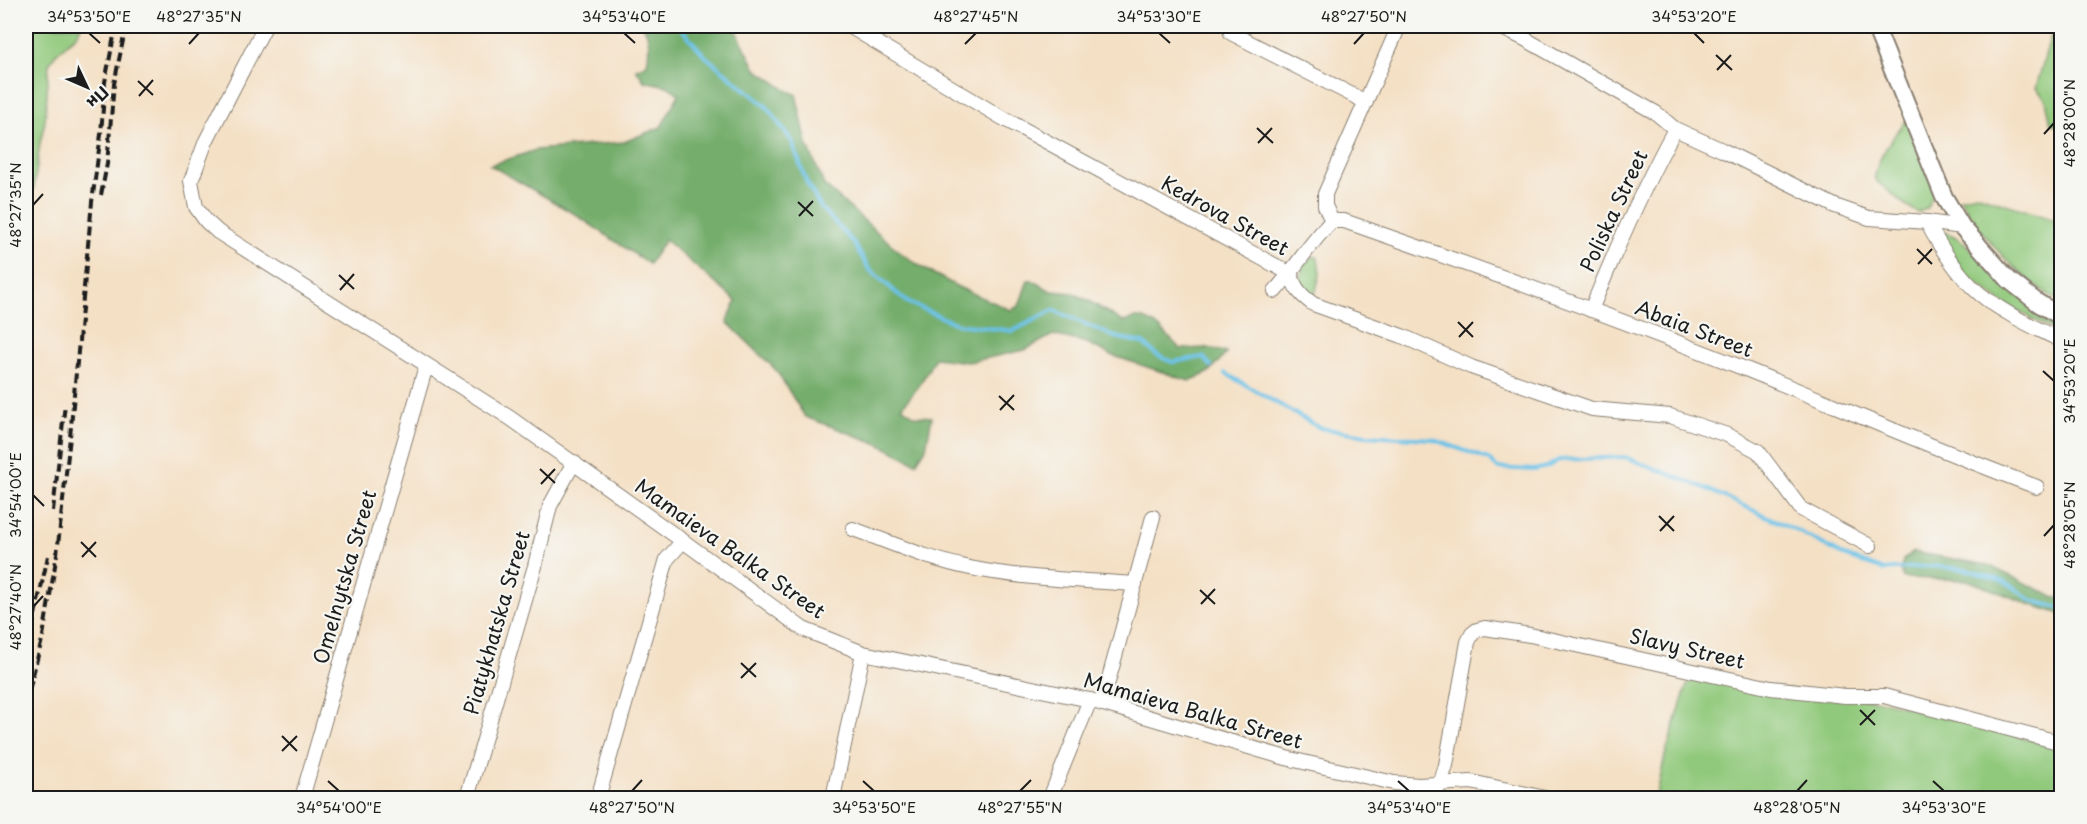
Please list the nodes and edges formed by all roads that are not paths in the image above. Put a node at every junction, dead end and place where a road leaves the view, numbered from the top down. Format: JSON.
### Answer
{"nodes":[{"id":1,"x":265,"y":26,"type":"edge"},
{"id":2,"x":849,"y":26,"type":"edge"},
{"id":3,"x":1399,"y":26,"type":"edge"},
{"id":4,"x":1498,"y":26,"type":"edge"},
{"id":5,"x":1875,"y":26,"type":"edge"},
{"id":6,"x":1527,"y":32,"type":"edge"},
{"id":7,"x":1231,"y":33,"type":"dead end"},
{"id":8,"x":1366,"y":102,"type":"junction"},
{"id":9,"x":1675,"y":129,"type":"junction"},
{"id":10,"x":1332,"y":221,"type":"junction"},
{"id":11,"x":1927,"y":222,"type":"junction"},
{"id":12,"x":1962,"y":227,"type":"junction"},
{"id":13,"x":1290,"y":274,"type":"junction"},
{"id":14,"x":1275,"y":291,"type":"dead end"},
{"id":15,"x":1591,"y":310,"type":"junction"},
{"id":16,"x":2061,"y":317,"type":"edge"},
{"id":17,"x":2061,"y":341,"type":"edge"},
{"id":18,"x":426,"y":366,"type":"junction"},
{"id":19,"x":574,"y":462,"type":"junction"},
{"id":20,"x":2037,"y":487,"type":"dead end"},
{"id":21,"x":1153,"y":517,"type":"dead end"},
{"id":22,"x":853,"y":529,"type":"dead end"},
{"id":23,"x":683,"y":541,"type":"junction"},
{"id":24,"x":1870,"y":546,"type":"dead end"},
{"id":25,"x":1135,"y":584,"type":"junction"},
{"id":26,"x":863,"y":654,"type":"junction"},
{"id":27,"x":1096,"y":702,"type":"junction"},
{"id":28,"x":2061,"y":743,"type":"edge"},
{"id":29,"x":1440,"y":784,"type":"junction"},
{"id":30,"x":302,"y":798,"type":"edge"},
{"id":31,"x":467,"y":798,"type":"edge"},
{"id":32,"x":598,"y":798,"type":"edge"},
{"id":33,"x":833,"y":798,"type":"edge"},
{"id":34,"x":1050,"y":798,"type":"edge"},
{"id":35,"x":1431,"y":798,"type":"edge"},
{"id":36,"x":1545,"y":798,"type":"edge"}],
"edges":[{"from":1,"to":18,"type":"street","name":"Mamaieva Balka Street"},
{"from":2,"to":13,"type":"street","name":"Kedrova Street"},
{"from":3,"to":8,"type":"street"},
{"from":4,"to":6,"type":"street"},
{"from":5,"to":12,"type":"street"},
{"from":6,"to":9,"type":"street"},
{"from":7,"to":8,"type":"street"},
{"from":8,"to":10,"type":"street"},
{"from":9,"to":11,"type":"street"},
{"from":9,"to":15,"type":"street","name":"Poliska Street"},
{"from":10,"to":13,"type":"street"},
{"from":10,"to":15,"type":"street","name":"Abaia Street"},
{"from":11,"to":12,"type":"street"},
{"from":11,"to":17,"type":"street"},
{"from":12,"to":16,"type":"street"},
{"from":13,"to":14,"type":"street"},
{"from":13,"to":24,"type":"street","name":"Kedrova Street"},
{"from":15,"to":20,"type":"street","name":"Abaia Street"},
{"from":18,"to":19,"type":"street","name":"Mamaieva Balka Street"},
{"from":18,"to":30,"type":"street","name":"Omelnytska Street"},
{"from":19,"to":23,"type":"street","name":"Mamaieva Balka Street"},
{"from":19,"to":31,"type":"street","name":"Piatykhatska Street"},
{"from":21,"to":25,"type":"street"},
{"from":22,"to":25,"type":"street"},
{"from":23,"to":26,"type":"street","name":"Mamaieva Balka Street"},
{"from":23,"to":32,"type":"street"},
{"from":25,"to":27,"type":"street"},
{"from":26,"to":27,"type":"street","name":"Mamaieva Balka Street"},
{"from":26,"to":33,"type":"street"},
{"from":27,"to":29,"type":"street","name":"Mamaieva Balka Street"},
{"from":27,"to":34,"type":"street"},
{"from":28,"to":29,"type":"street","name":"Slavy Street"},
{"from":29,"to":35,"type":"street","name":"Slavy Street"},
{"from":29,"to":36,"type":"street","name":"Mamaieva Balka Street"}]}
